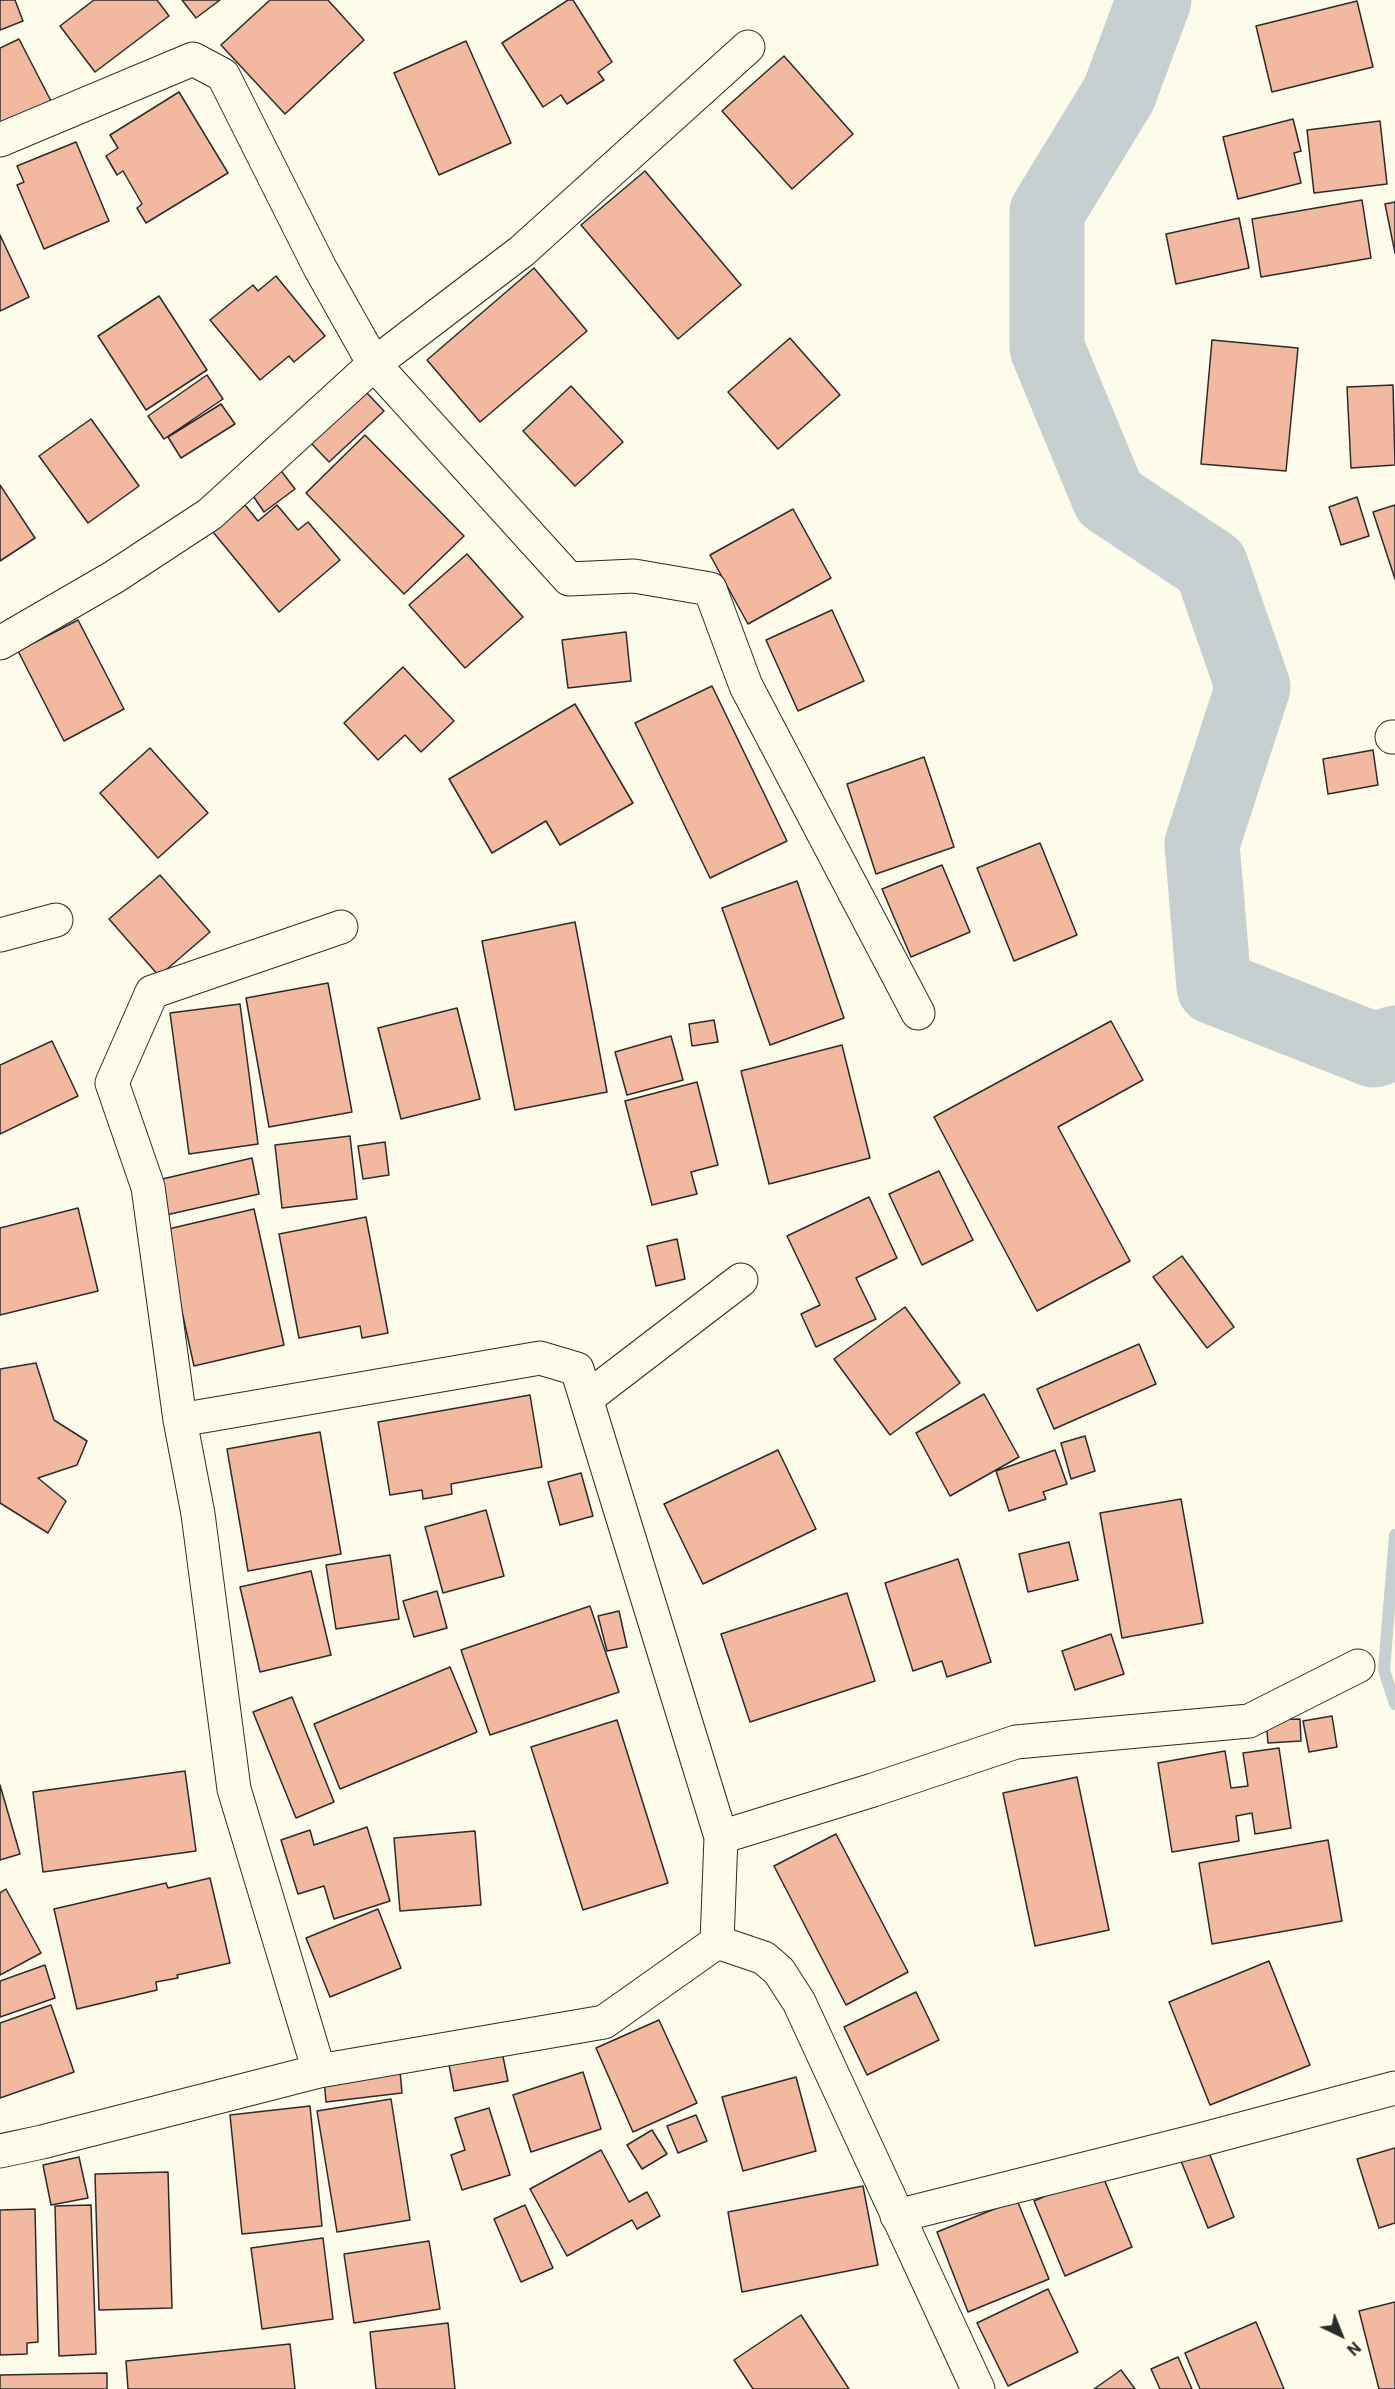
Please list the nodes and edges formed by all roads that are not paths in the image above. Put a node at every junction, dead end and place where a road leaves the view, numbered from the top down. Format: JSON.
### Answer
{"nodes":[{"id":1,"x":748,"y":47,"type":"dead end"},
{"id":2,"x":0,"y":140,"type":"edge"},
{"id":3,"x":374,"y":364,"type":"junction"},
{"id":4,"x":0,"y":643,"type":"edge"},
{"id":5,"x":56,"y":920,"type":"dead end"},
{"id":6,"x":341,"y":927,"type":"dead end"},
{"id":7,"x":0,"y":935,"type":"edge"},
{"id":8,"x":918,"y":1013,"type":"dead end"},
{"id":9,"x":741,"y":1280,"type":"dead end"},
{"id":10,"x":587,"y":1398,"type":"junction"},
{"id":11,"x":180,"y":1420,"type":"junction"},
{"id":12,"x":1358,"y":1666,"type":"dead end"},
{"id":13,"x":721,"y":1837,"type":"junction"},
{"id":14,"x":717,"y":1942,"type":"junction"},
{"id":15,"x":319,"y":2071,"type":"junction"},
{"id":16,"x":1395,"y":2088,"type":"edge"},
{"id":17,"x":0,"y":2151,"type":"edge"},
{"id":18,"x":897,"y":2216,"type":"junction"},
{"id":19,"x":978,"y":2389,"type":"edge"}],
"edges":[{"from":1,"to":3,"type":"street"},
{"from":2,"to":3,"type":"street"},
{"from":3,"to":4,"type":"street"},
{"from":3,"to":8,"type":"street"},
{"from":5,"to":7,"type":"street"},
{"from":6,"to":11,"type":"street"},
{"from":9,"to":10,"type":"street"},
{"from":10,"to":11,"type":"street"},
{"from":10,"to":13,"type":"street"},
{"from":11,"to":15,"type":"street"},
{"from":12,"to":13,"type":"street"},
{"from":13,"to":14,"type":"street"},
{"from":14,"to":15,"type":"street"},
{"from":14,"to":18,"type":"street"},
{"from":15,"to":17,"type":"street"},
{"from":16,"to":18,"type":"street"},
{"from":18,"to":19,"type":"street"}]}
